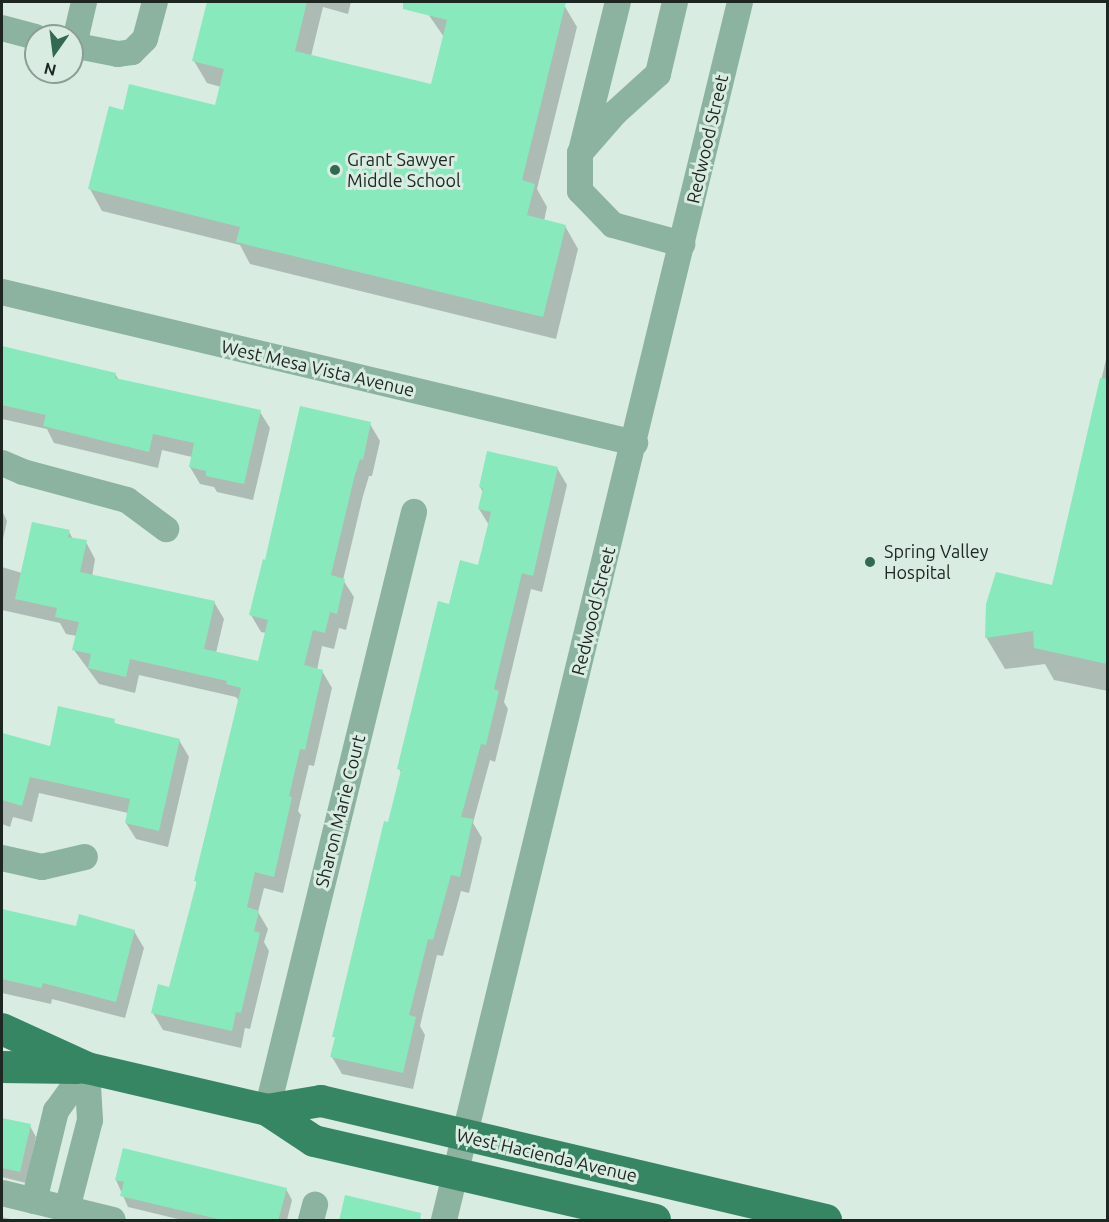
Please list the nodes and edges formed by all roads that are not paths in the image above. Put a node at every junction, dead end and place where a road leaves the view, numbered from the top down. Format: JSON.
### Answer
{"nodes":[{"id":1,"x":84,"y":2,"type":"edge"},
{"id":2,"x":155,"y":2,"type":"edge"},
{"id":3,"x":618,"y":2,"type":"edge"},
{"id":4,"x":675,"y":2,"type":"edge"},
{"id":5,"x":740,"y":2,"type":"edge"},
{"id":6,"x":78,"y":24,"type":"edge"},
{"id":7,"x":2,"y":28,"type":"edge"},
{"id":8,"x":24,"y":34,"type":"edge"},
{"id":9,"x":84,"y":47,"type":"edge"},
{"id":10,"x":580,"y":153,"type":"junction"},
{"id":11,"x":682,"y":244,"type":"junction"},
{"id":12,"x":2,"y":292,"type":"edge"},
{"id":13,"x":634,"y":443,"type":"junction"},
{"id":14,"x":2,"y":463,"type":"edge"},
{"id":15,"x":414,"y":512,"type":"dead end"},
{"id":16,"x":166,"y":529,"type":"dead end"},
{"id":17,"x":85,"y":857,"type":"dead end"},
{"id":18,"x":2,"y":858,"type":"edge"},
{"id":19,"x":2,"y":1029,"type":"edge"},
{"id":20,"x":2,"y":1067,"type":"edge"},
{"id":21,"x":87,"y":1068,"type":"junction"},
{"id":22,"x":267,"y":1110,"type":"junction"},
{"id":23,"x":465,"y":1135,"type":"junction"},
{"id":24,"x":455,"y":1174,"type":"junction"},
{"id":25,"x":2,"y":1193,"type":"edge"},
{"id":26,"x":34,"y":1201,"type":"junction"},
{"id":27,"x":67,"y":1209,"type":"junction"},
{"id":28,"x":113,"y":1221,"type":"edge"},
{"id":29,"x":444,"y":1221,"type":"edge"},
{"id":30,"x":655,"y":1221,"type":"edge"},
{"id":31,"x":826,"y":1221,"type":"edge"}],
"edges":[{"from":1,"to":6,"type":"street"},
{"from":2,"to":9,"type":"street"},
{"from":3,"to":10,"type":"street"},
{"from":4,"to":10,"type":"street"},
{"from":5,"to":11,"type":"street","name":"Redwood Street"},
{"from":7,"to":8,"type":"street"},
{"from":10,"to":11,"type":"street"},
{"from":11,"to":13,"type":"street","name":"Redwood Street"},
{"from":12,"to":13,"type":"street","name":"West Mesa Vista Avenue"},
{"from":13,"to":23,"type":"street","name":"Redwood Street"},
{"from":14,"to":16,"type":"street"},
{"from":15,"to":22,"type":"street","name":"Sharon Marie Court"},
{"from":17,"to":18,"type":"street"},
{"from":19,"to":21,"type":"main road","name":"West Hacienda Avenue"},
{"from":20,"to":21,"type":"main road","name":"West Hacienda Avenue"},
{"from":21,"to":22,"type":"main road","name":"West Hacienda Avenue"},
{"from":21,"to":26,"type":"street"},
{"from":21,"to":27,"type":"street"},
{"from":22,"to":23,"type":"main road","name":"West Hacienda Avenue"},
{"from":22,"to":24,"type":"main road","name":"West Hacienda Avenue"},
{"from":23,"to":24,"type":"street","name":"Redwood Street"},
{"from":23,"to":31,"type":"main road","name":"West Hacienda Avenue"},
{"from":24,"to":29,"type":"street","name":"Redwood Street"},
{"from":24,"to":30,"type":"main road","name":"West Hacienda Avenue"},
{"from":25,"to":26,"type":"street"},
{"from":26,"to":27,"type":"street"},
{"from":27,"to":28,"type":"street"}]}
